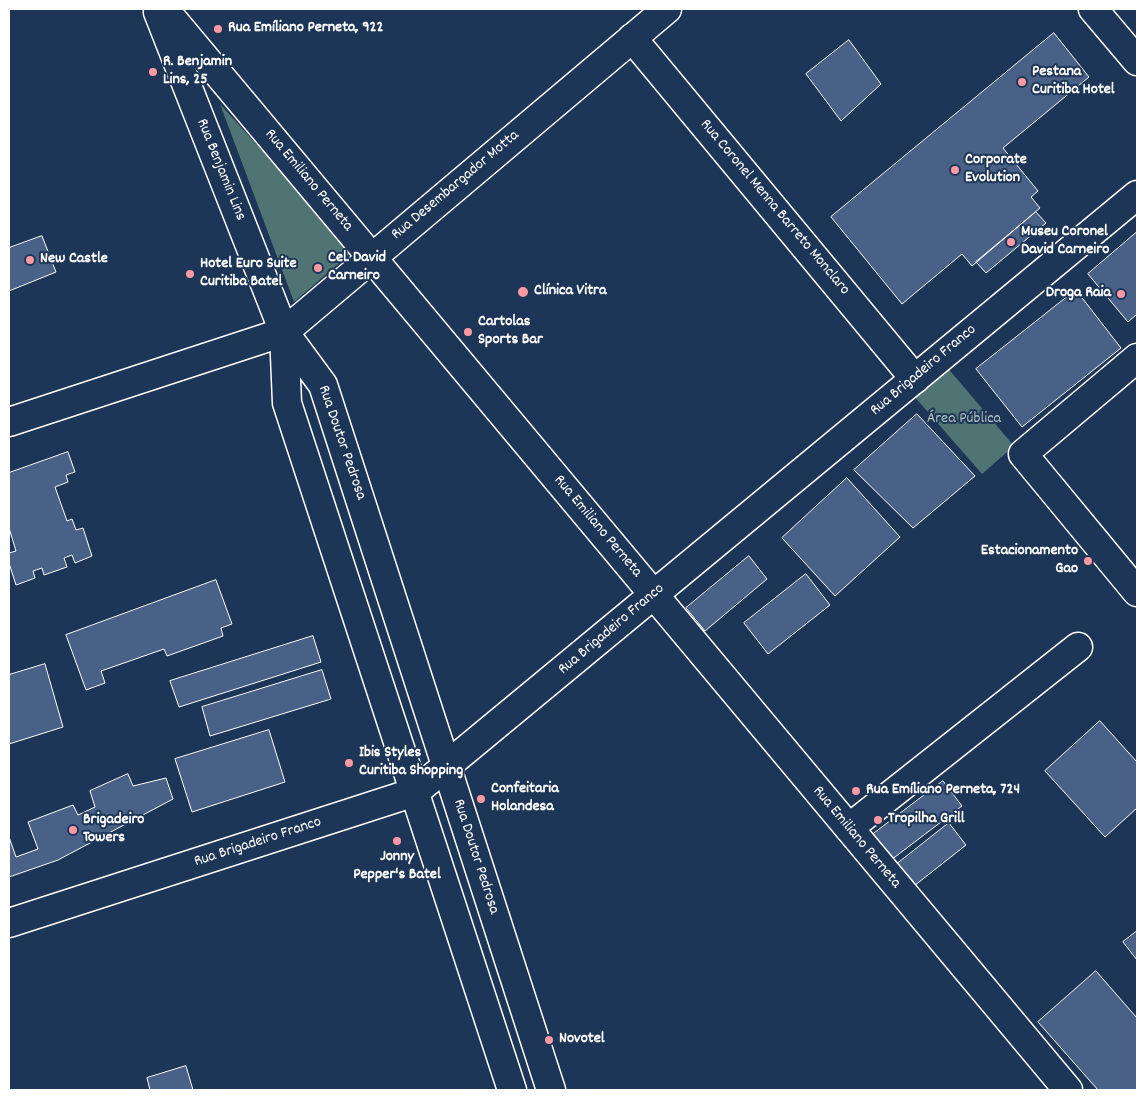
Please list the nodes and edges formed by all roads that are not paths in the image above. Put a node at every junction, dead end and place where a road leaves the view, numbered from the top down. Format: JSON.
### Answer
{"nodes":[{"id":1,"x":156,"y":9,"type":"edge"},
{"id":2,"x":164,"y":9,"type":"edge"},
{"id":3,"x":667,"y":9,"type":"edge"},
{"id":4,"x":1093,"y":9,"type":"edge"},
{"id":5,"x":632,"y":38,"type":"junction"},
{"id":6,"x":1137,"y":61,"type":"edge"},
{"id":7,"x":1137,"y":195,"type":"edge"},
{"id":8,"x":372,"y":258,"type":"junction"},
{"id":9,"x":284,"y":332,"type":"junction"},
{"id":10,"x":1137,"y":358,"type":"edge"},
{"id":11,"x":915,"y":379,"type":"junction"},
{"id":12,"x":9,"y":422,"type":"edge"},
{"id":13,"x":1137,"y":592,"type":"edge"},
{"id":14,"x":654,"y":595,"type":"junction"},
{"id":15,"x":1078,"y":647,"type":"dead end"},
{"id":16,"x":446,"y":766,"type":"junction"},
{"id":17,"x":415,"y":792,"type":"junction"},
{"id":18,"x":849,"y":828,"type":"junction"},
{"id":19,"x":9,"y":923,"type":"edge"},
{"id":20,"x":523,"y":1002,"type":"junction"},
{"id":21,"x":488,"y":1015,"type":"junction"},
{"id":22,"x":512,"y":1090,"type":"edge"},
{"id":23,"x":551,"y":1090,"type":"edge"},
{"id":24,"x":1068,"y":1090,"type":"edge"}],
"edges":[{"from":1,"to":9,"type":"main road","name":"Rua Benjamin Lins"},
{"from":2,"to":8,"type":"main road","name":"Rua Emiliano Perneta"},
{"from":3,"to":5,"type":"main road","name":"Rua Desembargador Motta"},
{"from":4,"to":6,"type":"main road"},
{"from":5,"to":8,"type":"main road","name":"Rua Desembargador Motta"},
{"from":5,"to":11,"type":"main road","name":"Rua Coronel Menna Barreto Monclaro"},
{"from":7,"to":11,"type":"main road","name":"Rua Brigadeiro Franco"},
{"from":8,"to":9,"type":"main road","name":"Rua Desembargador Motta"},
{"from":8,"to":14,"type":"main road","name":"Rua Emiliano Perneta"},
{"from":9,"to":12,"type":"main road","name":"Rua Desembargador Motta"},
{"from":9,"to":16,"type":"main road","name":"Rua Doutor Pedrosa"},
{"from":9,"to":17,"type":"main road"},
{"from":10,"to":13,"type":"main road"},
{"from":11,"to":14,"type":"main road","name":"Rua Brigadeiro Franco"},
{"from":14,"to":16,"type":"main road","name":"Rua Brigadeiro Franco"},
{"from":14,"to":18,"type":"main road","name":"Rua Emiliano Perneta"},
{"from":15,"to":18,"type":"main road"},
{"from":16,"to":17,"type":"main road","name":"Rua Brigadeiro Franco"},
{"from":16,"to":20,"type":"main road","name":"Rua Doutor Pedrosa"},
{"from":17,"to":19,"type":"main road","name":"Rua Brigadeiro Franco"},
{"from":17,"to":21,"type":"main road"},
{"from":18,"to":24,"type":"main road","name":"Rua Emiliano Perneta"},
{"from":20,"to":21,"type":"main road"},
{"from":20,"to":23,"type":"main road","name":"Rua Doutor Pedrosa"},
{"from":21,"to":22,"type":"main road"}]}
